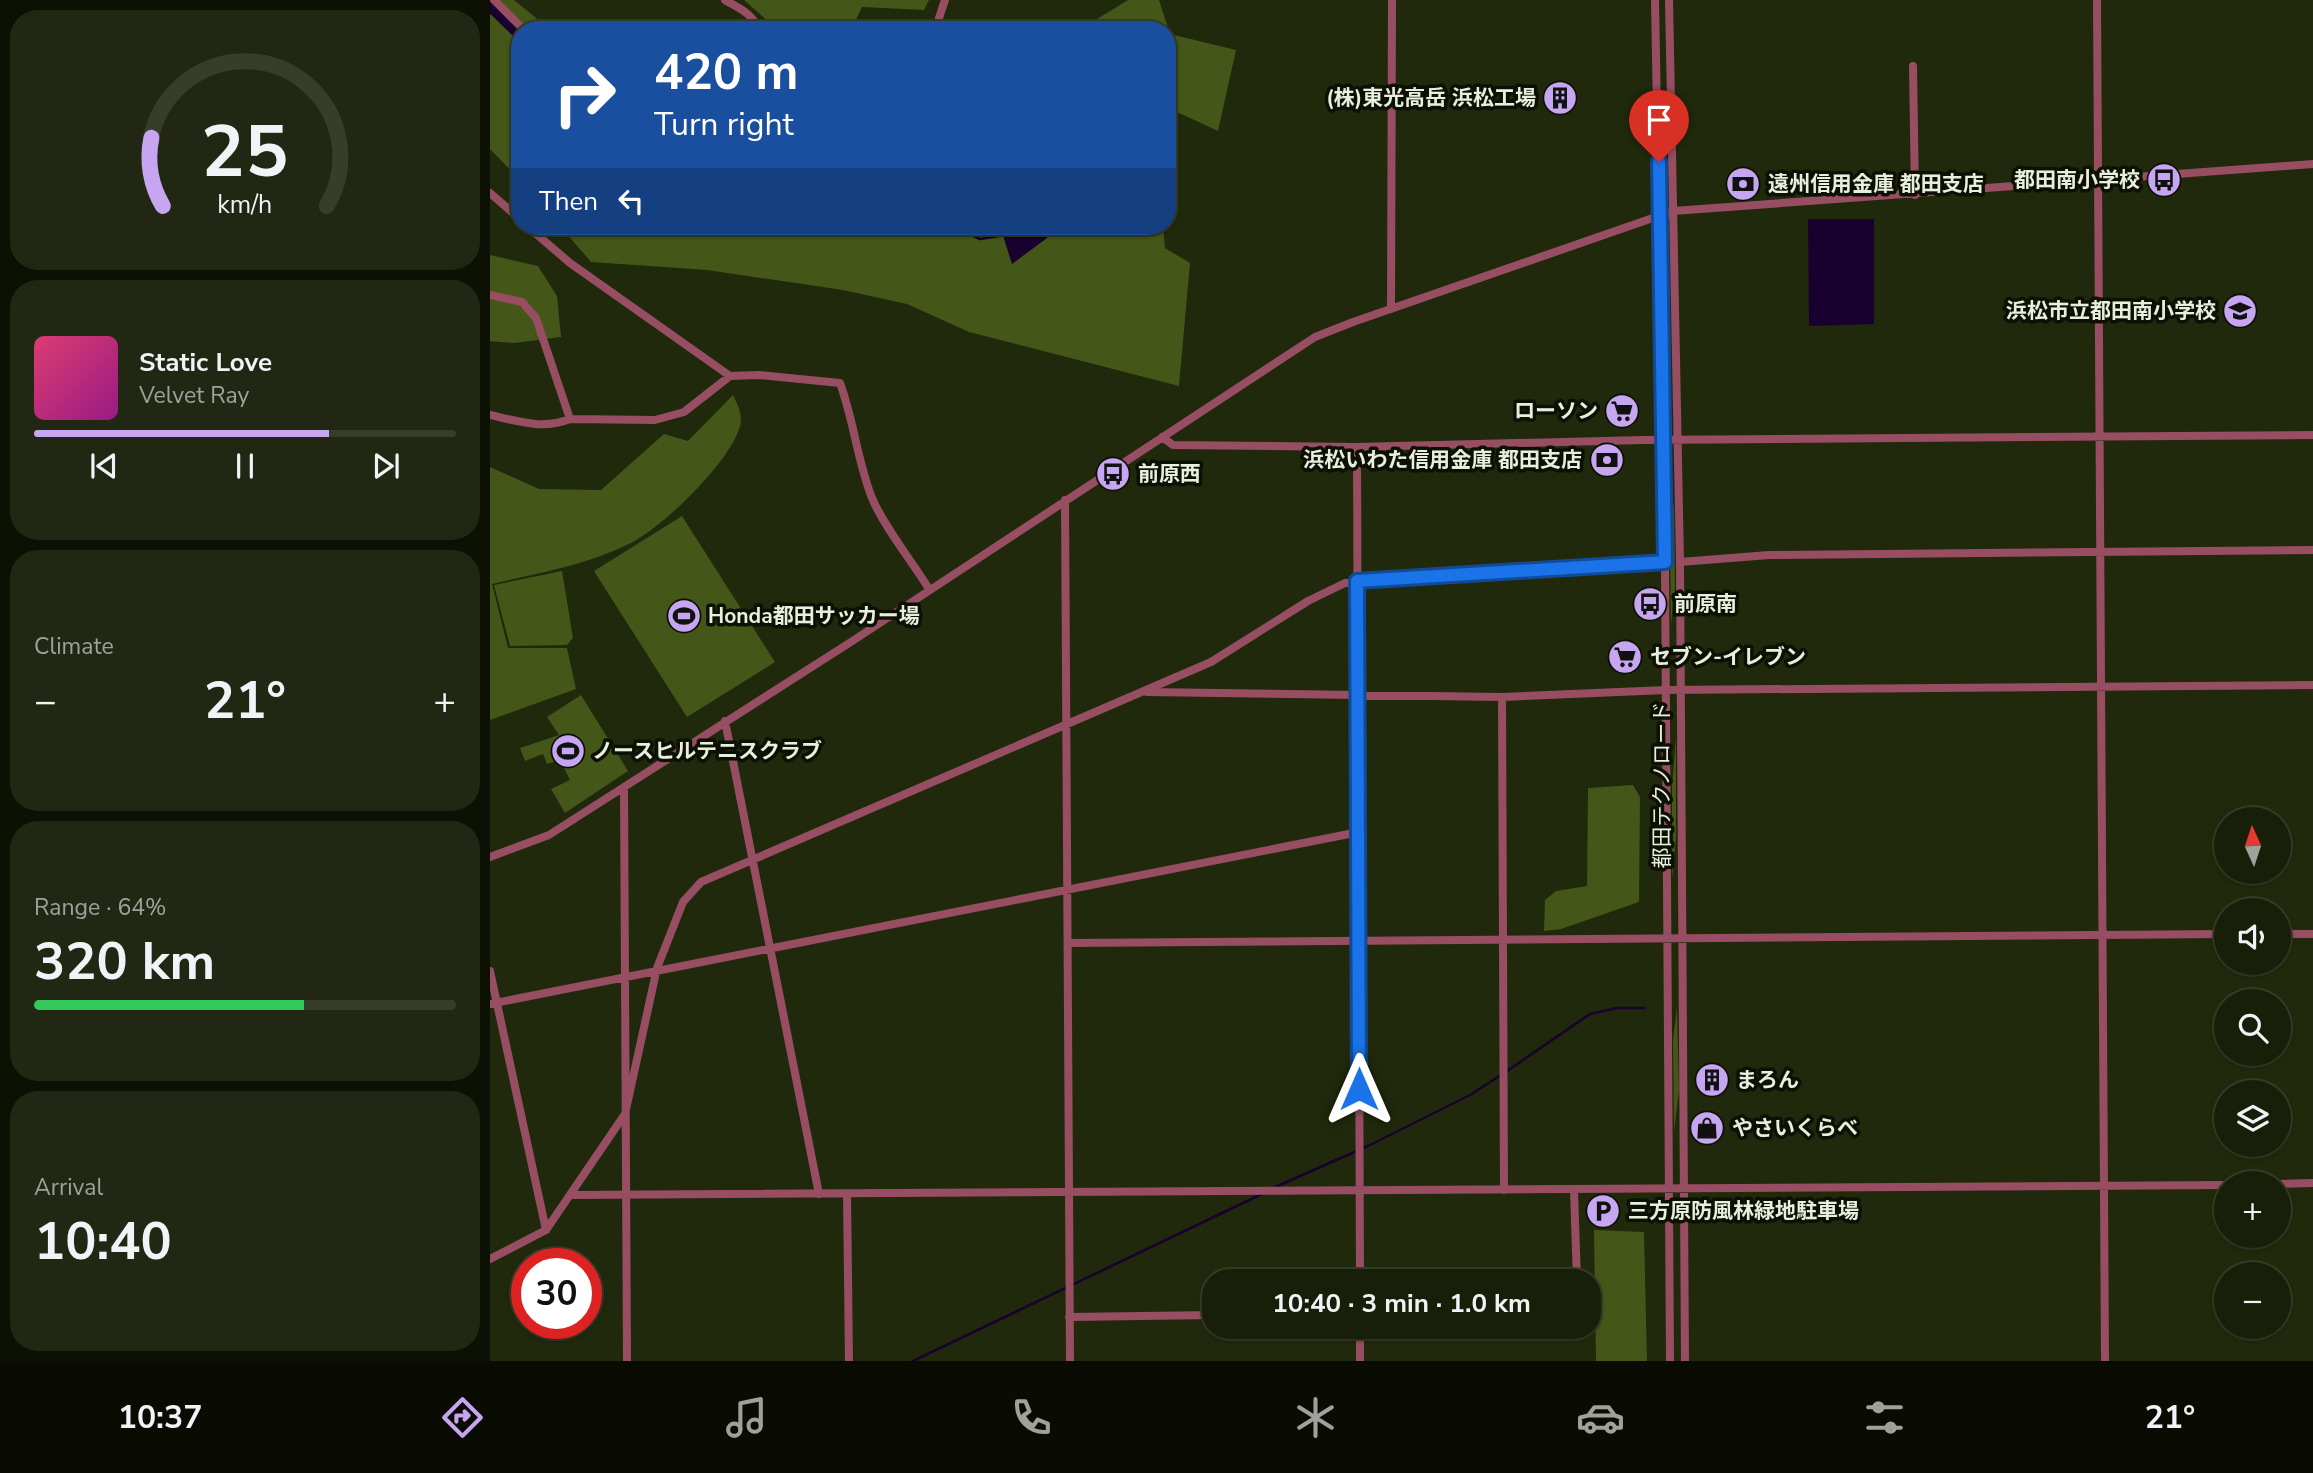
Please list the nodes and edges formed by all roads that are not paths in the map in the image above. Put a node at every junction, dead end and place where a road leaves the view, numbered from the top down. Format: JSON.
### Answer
{"nodes":[{"id":1,"x":494,"y":0,"type":"edge"},
{"id":2,"x":726,"y":0,"type":"edge"},
{"id":3,"x":945,"y":0,"type":"edge"},
{"id":4,"x":1392,"y":0,"type":"edge"},
{"id":5,"x":1655,"y":0,"type":"edge"},
{"id":6,"x":1668,"y":0,"type":"edge"},
{"id":7,"x":2097,"y":0,"type":"edge"},
{"id":8,"x":939,"y":18,"type":"dead end"},
{"id":9,"x":515,"y":21,"type":"edge"},
{"id":10,"x":756,"y":21,"type":"edge"},
{"id":11,"x":1913,"y":66,"type":"dead end"},
{"id":12,"x":2313,"y":164,"type":"edge"},
{"id":13,"x":2097,"y":181,"type":"junction"},
{"id":14,"x":490,"y":193,"type":"edge"},
{"id":15,"x":1915,"y":195,"type":"junction"},
{"id":16,"x":511,"y":211,"type":"edge"},
{"id":17,"x":1673,"y":211,"type":"junction"},
{"id":18,"x":1661,"y":216,"type":"junction"},
{"id":19,"x":537,"y":235,"type":"edge"},
{"id":20,"x":490,"y":295,"type":"edge"},
{"id":21,"x":1391,"y":309,"type":"junction"},
{"id":22,"x":730,"y":376,"type":"junction"},
{"id":23,"x":490,"y":415,"type":"edge"},
{"id":24,"x":570,"y":419,"type":"junction"},
{"id":25,"x":2313,"y":435,"type":"edge"},
{"id":26,"x":1162,"y":437,"type":"junction"},
{"id":27,"x":2098,"y":437,"type":"junction"},
{"id":28,"x":1664,"y":440,"type":"junction"},
{"id":29,"x":1676,"y":440,"type":"junction"},
{"id":30,"x":1357,"y":447,"type":"junction"},
{"id":31,"x":1065,"y":500,"type":"junction"},
{"id":32,"x":2313,"y":550,"type":"edge"},
{"id":33,"x":2100,"y":552,"type":"junction"},
{"id":34,"x":1665,"y":562,"type":"junction"},
{"id":35,"x":1680,"y":562,"type":"junction"},
{"id":36,"x":1357,"y":581,"type":"junction"},
{"id":37,"x":929,"y":589,"type":"junction"},
{"id":38,"x":2313,"y":685,"type":"edge"},
{"id":39,"x":2101,"y":686,"type":"junction"},
{"id":40,"x":1665,"y":690,"type":"junction"},
{"id":41,"x":1680,"y":690,"type":"junction"},
{"id":42,"x":1141,"y":692,"type":"junction"},
{"id":43,"x":1358,"y":695,"type":"junction"},
{"id":44,"x":1502,"y":697,"type":"junction"},
{"id":45,"x":725,"y":721,"type":"junction"},
{"id":46,"x":1066,"y":722,"type":"junction"},
{"id":47,"x":624,"y":787,"type":"junction"},
{"id":48,"x":1359,"y":832,"type":"junction"},
{"id":49,"x":490,"y":857,"type":"edge"},
{"id":50,"x":754,"y":858,"type":"junction"},
{"id":51,"x":1066,"y":889,"type":"junction"},
{"id":52,"x":2102,"y":934,"type":"junction"},
{"id":53,"x":2214,"y":934,"type":"edge"},
{"id":54,"x":2291,"y":934,"type":"edge"},
{"id":55,"x":2313,"y":934,"type":"edge"},
{"id":56,"x":1667,"y":938,"type":"junction"},
{"id":57,"x":1680,"y":938,"type":"junction"},
{"id":58,"x":1360,"y":940,"type":"junction"},
{"id":59,"x":1504,"y":940,"type":"junction"},
{"id":60,"x":1068,"y":943,"type":"junction"},
{"id":61,"x":772,"y":946,"type":"junction"},
{"id":62,"x":657,"y":968,"type":"junction"},
{"id":63,"x":490,"y":971,"type":"edge"},
{"id":64,"x":625,"y":976,"type":"junction"},
{"id":65,"x":494,"y":1003,"type":"edge"},
{"id":66,"x":625,"y":1114,"type":"junction"},
{"id":67,"x":2313,"y":1183,"type":"edge"},
{"id":68,"x":2291,"y":1184,"type":"edge"},
{"id":69,"x":2214,"y":1185,"type":"edge"},
{"id":70,"x":2104,"y":1187,"type":"junction"},
{"id":71,"x":1683,"y":1189,"type":"junction"},
{"id":72,"x":1068,"y":1190,"type":"junction"},
{"id":73,"x":1504,"y":1190,"type":"junction"},
{"id":74,"x":1574,"y":1190,"type":"junction"},
{"id":75,"x":1668,"y":1190,"type":"junction"},
{"id":76,"x":1360,"y":1191,"type":"junction"},
{"id":77,"x":819,"y":1194,"type":"junction"},
{"id":78,"x":847,"y":1194,"type":"junction"},
{"id":79,"x":572,"y":1195,"type":"junction"},
{"id":80,"x":626,"y":1195,"type":"junction"},
{"id":81,"x":546,"y":1230,"type":"junction"},
{"id":82,"x":490,"y":1259,"type":"edge"},
{"id":83,"x":1360,"y":1269,"type":"edge"},
{"id":84,"x":1577,"y":1269,"type":"edge"},
{"id":85,"x":1202,"y":1315,"type":"edge"},
{"id":86,"x":1069,"y":1317,"type":"junction"},
{"id":87,"x":1360,"y":1339,"type":"edge"},
{"id":88,"x":627,"y":1361,"type":"edge"},
{"id":89,"x":849,"y":1361,"type":"edge"},
{"id":90,"x":1070,"y":1361,"type":"edge"},
{"id":91,"x":1360,"y":1361,"type":"edge"},
{"id":92,"x":1670,"y":1361,"type":"edge"},
{"id":93,"x":1685,"y":1361,"type":"edge"},
{"id":94,"x":2105,"y":1361,"type":"edge"}],
"edges":[{"from":1,"to":9,"type":"street"},
{"from":2,"to":10,"type":"street"},
{"from":3,"to":8,"type":"street"},
{"from":4,"to":21,"type":"street"},
{"from":5,"to":18,"type":"street","name":"都田テクノロード"},
{"from":6,"to":17,"type":"street","name":"都田テクノロード"},
{"from":7,"to":13,"type":"street"},
{"from":11,"to":15,"type":"street"},
{"from":12,"to":13,"type":"street"},
{"from":13,"to":15,"type":"street"},
{"from":13,"to":27,"type":"street"},
{"from":14,"to":16,"type":"street"},
{"from":15,"to":17,"type":"street"},
{"from":17,"to":18,"type":"street"},
{"from":17,"to":29,"type":"street","name":"都田テクノロード"},
{"from":18,"to":21,"type":"street"},
{"from":18,"to":28,"type":"street","name":"都田テクノロード"},
{"from":19,"to":22,"type":"street"},
{"from":20,"to":24,"type":"street"},
{"from":21,"to":26,"type":"street"},
{"from":22,"to":24,"type":"street"},
{"from":22,"to":37,"type":"street"},
{"from":23,"to":24,"type":"street"},
{"from":25,"to":27,"type":"street"},
{"from":26,"to":30,"type":"street"},
{"from":26,"to":31,"type":"street"},
{"from":27,"to":29,"type":"street"},
{"from":27,"to":33,"type":"street"},
{"from":28,"to":29,"type":"street"},
{"from":28,"to":30,"type":"street"},
{"from":28,"to":34,"type":"street","name":"都田テクノロード"},
{"from":29,"to":35,"type":"street","name":"都田テクノロード"},
{"from":30,"to":36,"type":"street"},
{"from":31,"to":37,"type":"street"},
{"from":31,"to":46,"type":"street"},
{"from":32,"to":33,"type":"street"},
{"from":33,"to":35,"type":"street"},
{"from":33,"to":39,"type":"street"},
{"from":34,"to":36,"type":"street"},
{"from":34,"to":40,"type":"street","name":"都田テクノロード"},
{"from":35,"to":41,"type":"street","name":"都田テクノロード"},
{"from":36,"to":42,"type":"street"},
{"from":36,"to":43,"type":"street"},
{"from":37,"to":45,"type":"street"},
{"from":38,"to":39,"type":"street"},
{"from":39,"to":41,"type":"street"},
{"from":39,"to":52,"type":"street"},
{"from":40,"to":41,"type":"street"},
{"from":40,"to":44,"type":"street"},
{"from":40,"to":56,"type":"street","name":"都田テクノロード"},
{"from":41,"to":57,"type":"street","name":"都田テクノロード"},
{"from":42,"to":43,"type":"street"},
{"from":42,"to":46,"type":"street"},
{"from":43,"to":44,"type":"street"},
{"from":43,"to":48,"type":"street"},
{"from":44,"to":59,"type":"street"},
{"from":45,"to":47,"type":"street"},
{"from":45,"to":50,"type":"street"},
{"from":46,"to":50,"type":"street"},
{"from":46,"to":51,"type":"street"},
{"from":47,"to":49,"type":"street"},
{"from":47,"to":64,"type":"street"},
{"from":48,"to":51,"type":"street"},
{"from":48,"to":58,"type":"street"},
{"from":50,"to":61,"type":"street"},
{"from":50,"to":62,"type":"street"},
{"from":51,"to":60,"type":"street"},
{"from":51,"to":61,"type":"street"},
{"from":52,"to":53,"type":"street"},
{"from":52,"to":57,"type":"street"},
{"from":52,"to":70,"type":"street"},
{"from":54,"to":55,"type":"street"},
{"from":56,"to":57,"type":"street"},
{"from":56,"to":59,"type":"street"},
{"from":56,"to":75,"type":"street","name":"都田テクノロード"},
{"from":57,"to":71,"type":"street","name":"都田テクノロード"},
{"from":58,"to":59,"type":"street"},
{"from":58,"to":60,"type":"street"},
{"from":58,"to":76,"type":"street"},
{"from":59,"to":73,"type":"street"},
{"from":60,"to":72,"type":"street"},
{"from":61,"to":62,"type":"street"},
{"from":61,"to":77,"type":"street"},
{"from":62,"to":64,"type":"street"},
{"from":62,"to":66,"type":"street"},
{"from":63,"to":65,"type":"street"},
{"from":64,"to":65,"type":"street"},
{"from":64,"to":66,"type":"street"},
{"from":65,"to":81,"type":"street"},
{"from":66,"to":79,"type":"street"},
{"from":66,"to":80,"type":"street"},
{"from":67,"to":68,"type":"street"},
{"from":69,"to":70,"type":"street"},
{"from":70,"to":71,"type":"street"},
{"from":70,"to":94,"type":"street"},
{"from":71,"to":75,"type":"street"},
{"from":71,"to":93,"type":"street","name":"都田テクノロード"},
{"from":72,"to":76,"type":"street"},
{"from":72,"to":78,"type":"street"},
{"from":72,"to":86,"type":"street"},
{"from":73,"to":74,"type":"street"},
{"from":73,"to":76,"type":"street"},
{"from":74,"to":75,"type":"street"},
{"from":74,"to":84,"type":"street"},
{"from":75,"to":92,"type":"street","name":"都田テクノロード"},
{"from":76,"to":83,"type":"street"},
{"from":77,"to":78,"type":"street"},
{"from":77,"to":80,"type":"street"},
{"from":78,"to":89,"type":"street"},
{"from":79,"to":80,"type":"street"},
{"from":79,"to":81,"type":"street"},
{"from":80,"to":88,"type":"street"},
{"from":81,"to":82,"type":"street"},
{"from":85,"to":86,"type":"street"},
{"from":86,"to":90,"type":"street"},
{"from":87,"to":91,"type":"street"}]}
